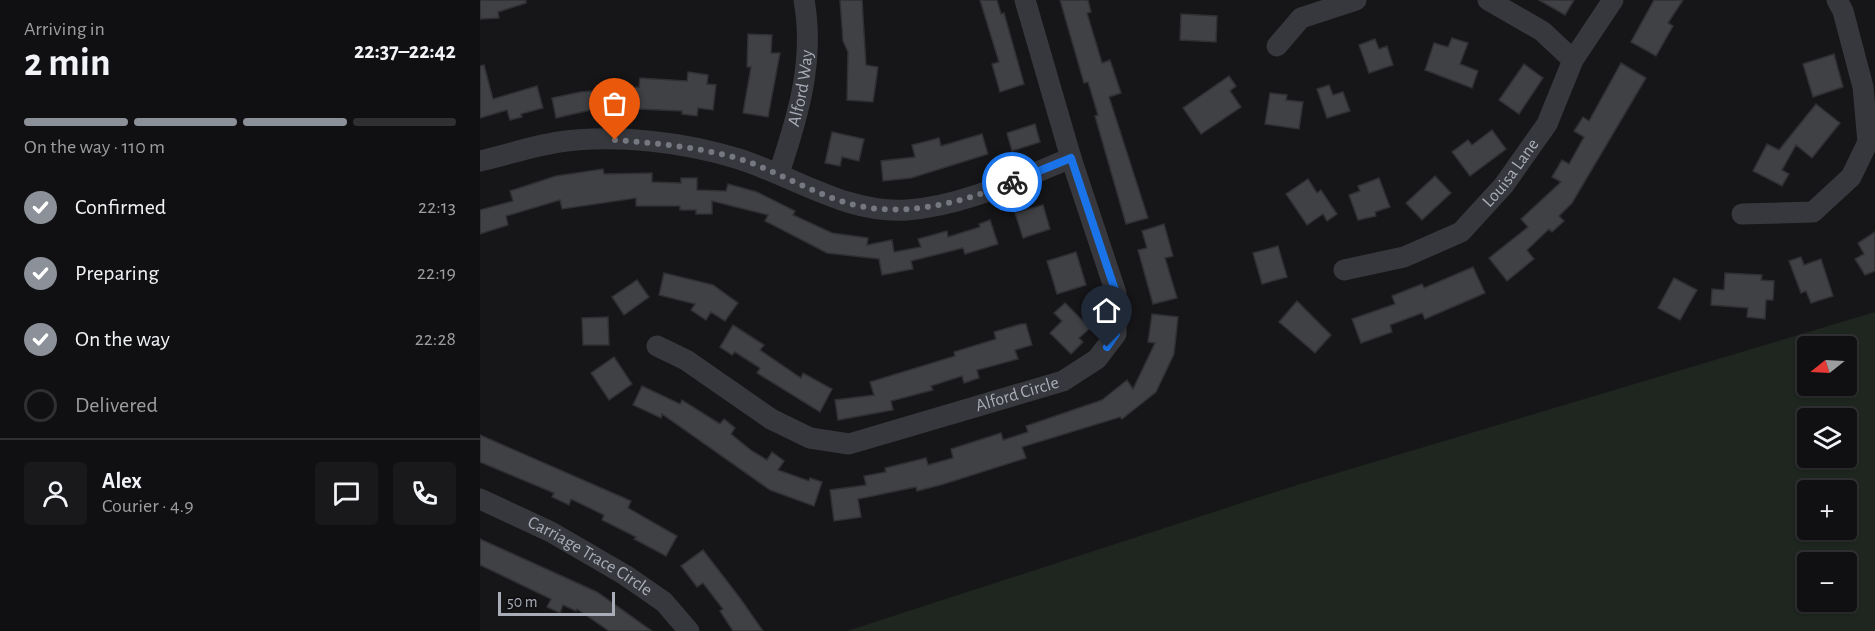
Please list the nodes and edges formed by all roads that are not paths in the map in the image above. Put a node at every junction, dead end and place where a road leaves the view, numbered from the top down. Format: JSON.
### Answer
{"nodes":[{"id":1,"x":804,"y":0,"type":"edge"},
{"id":2,"x":1025,"y":0,"type":"edge"},
{"id":3,"x":1356,"y":0,"type":"edge"},
{"id":4,"x":1488,"y":0,"type":"edge"},
{"id":5,"x":1613,"y":0,"type":"edge"},
{"id":6,"x":1837,"y":0,"type":"edge"},
{"id":7,"x":1277,"y":46,"type":"dead end"},
{"id":8,"x":1573,"y":60,"type":"junction"},
{"id":9,"x":1071,"y":158,"type":"junction"},
{"id":10,"x":480,"y":161,"type":"edge"},
{"id":11,"x":779,"y":173,"type":"junction"},
{"id":12,"x":1742,"y":214,"type":"dead end"},
{"id":13,"x":1344,"y":270,"type":"dead end"},
{"id":14,"x":657,"y":346,"type":"dead end"},
{"id":15,"x":480,"y":499,"type":"edge"},
{"id":16,"x":689,"y":631,"type":"edge"}],
"edges":[{"from":1,"to":11,"type":"street","name":"Alford Way"},
{"from":2,"to":9,"type":"street","name":"Alford Circle"},
{"from":3,"to":7,"type":"street"},
{"from":4,"to":8,"type":"street"},
{"from":5,"to":8,"type":"street","name":"Louisa Lane"},
{"from":6,"to":12,"type":"street"},
{"from":8,"to":13,"type":"street","name":"Louisa Lane"},
{"from":9,"to":11,"type":"street"},
{"from":9,"to":14,"type":"street","name":"Alford Circle"},
{"from":10,"to":11,"type":"street"},
{"from":15,"to":16,"type":"street","name":"Carriage Trace Circle"}]}
